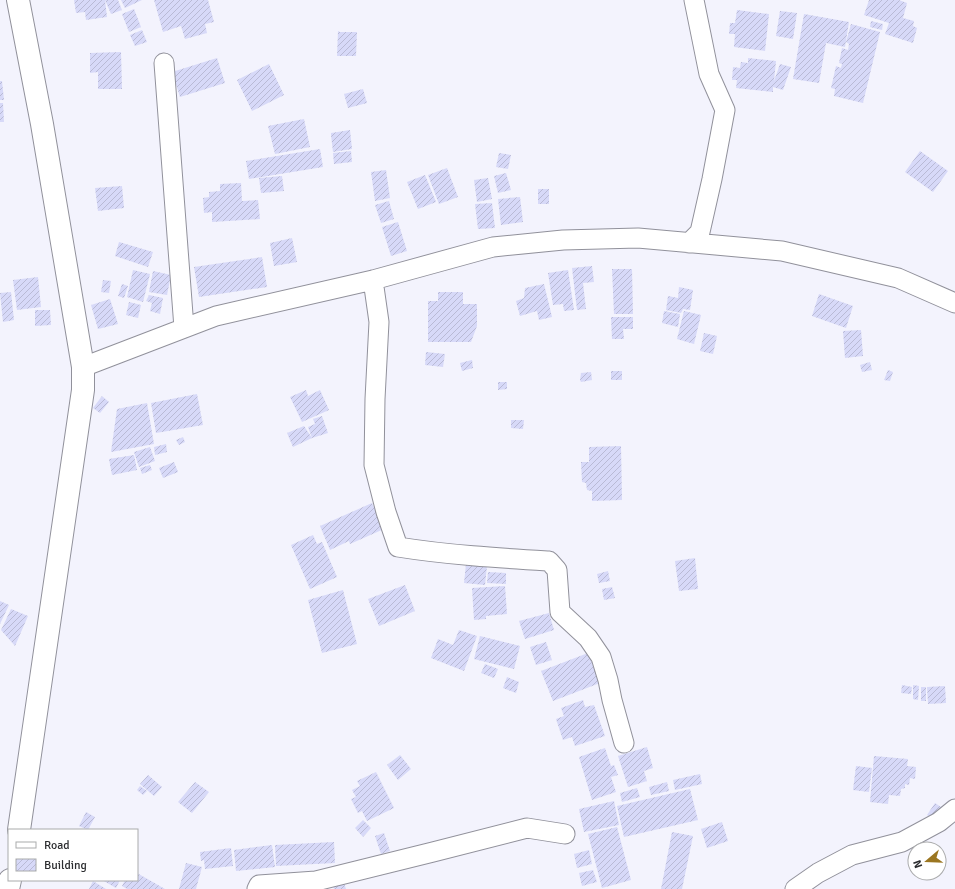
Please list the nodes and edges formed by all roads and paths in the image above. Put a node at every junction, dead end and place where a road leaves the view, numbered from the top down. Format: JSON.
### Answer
{"nodes":[{"id":1,"x":18,"y":0,"type":"edge"},
{"id":2,"x":694,"y":0,"type":"edge"},
{"id":3,"x":164,"y":63,"type":"dead end"},
{"id":4,"x":689,"y":243,"type":"junction"},
{"id":5,"x":373,"y":280,"type":"junction"},
{"id":6,"x":955,"y":303,"type":"edge"},
{"id":7,"x":184,"y":328,"type":"junction"},
{"id":8,"x":83,"y":366,"type":"junction"},
{"id":9,"x":624,"y":743,"type":"dead end"},
{"id":10,"x":955,"y":809,"type":"edge"},
{"id":11,"x":19,"y":829,"type":"edge"},
{"id":12,"x":566,"y":834,"type":"dead end"},
{"id":13,"x":257,"y":889,"type":"edge"},
{"id":14,"x":795,"y":889,"type":"edge"}],
"edges":[{"from":1,"to":8,"type":"street"},
{"from":2,"to":4,"type":"street"},
{"from":3,"to":7,"type":"street"},
{"from":4,"to":5,"type":"street"},
{"from":4,"to":6,"type":"street"},
{"from":5,"to":7,"type":"street"},
{"from":5,"to":9,"type":"street"},
{"from":7,"to":8,"type":"street"},
{"from":8,"to":11,"type":"street"},
{"from":10,"to":14,"type":"street"},
{"from":12,"to":13,"type":"street"}]}
